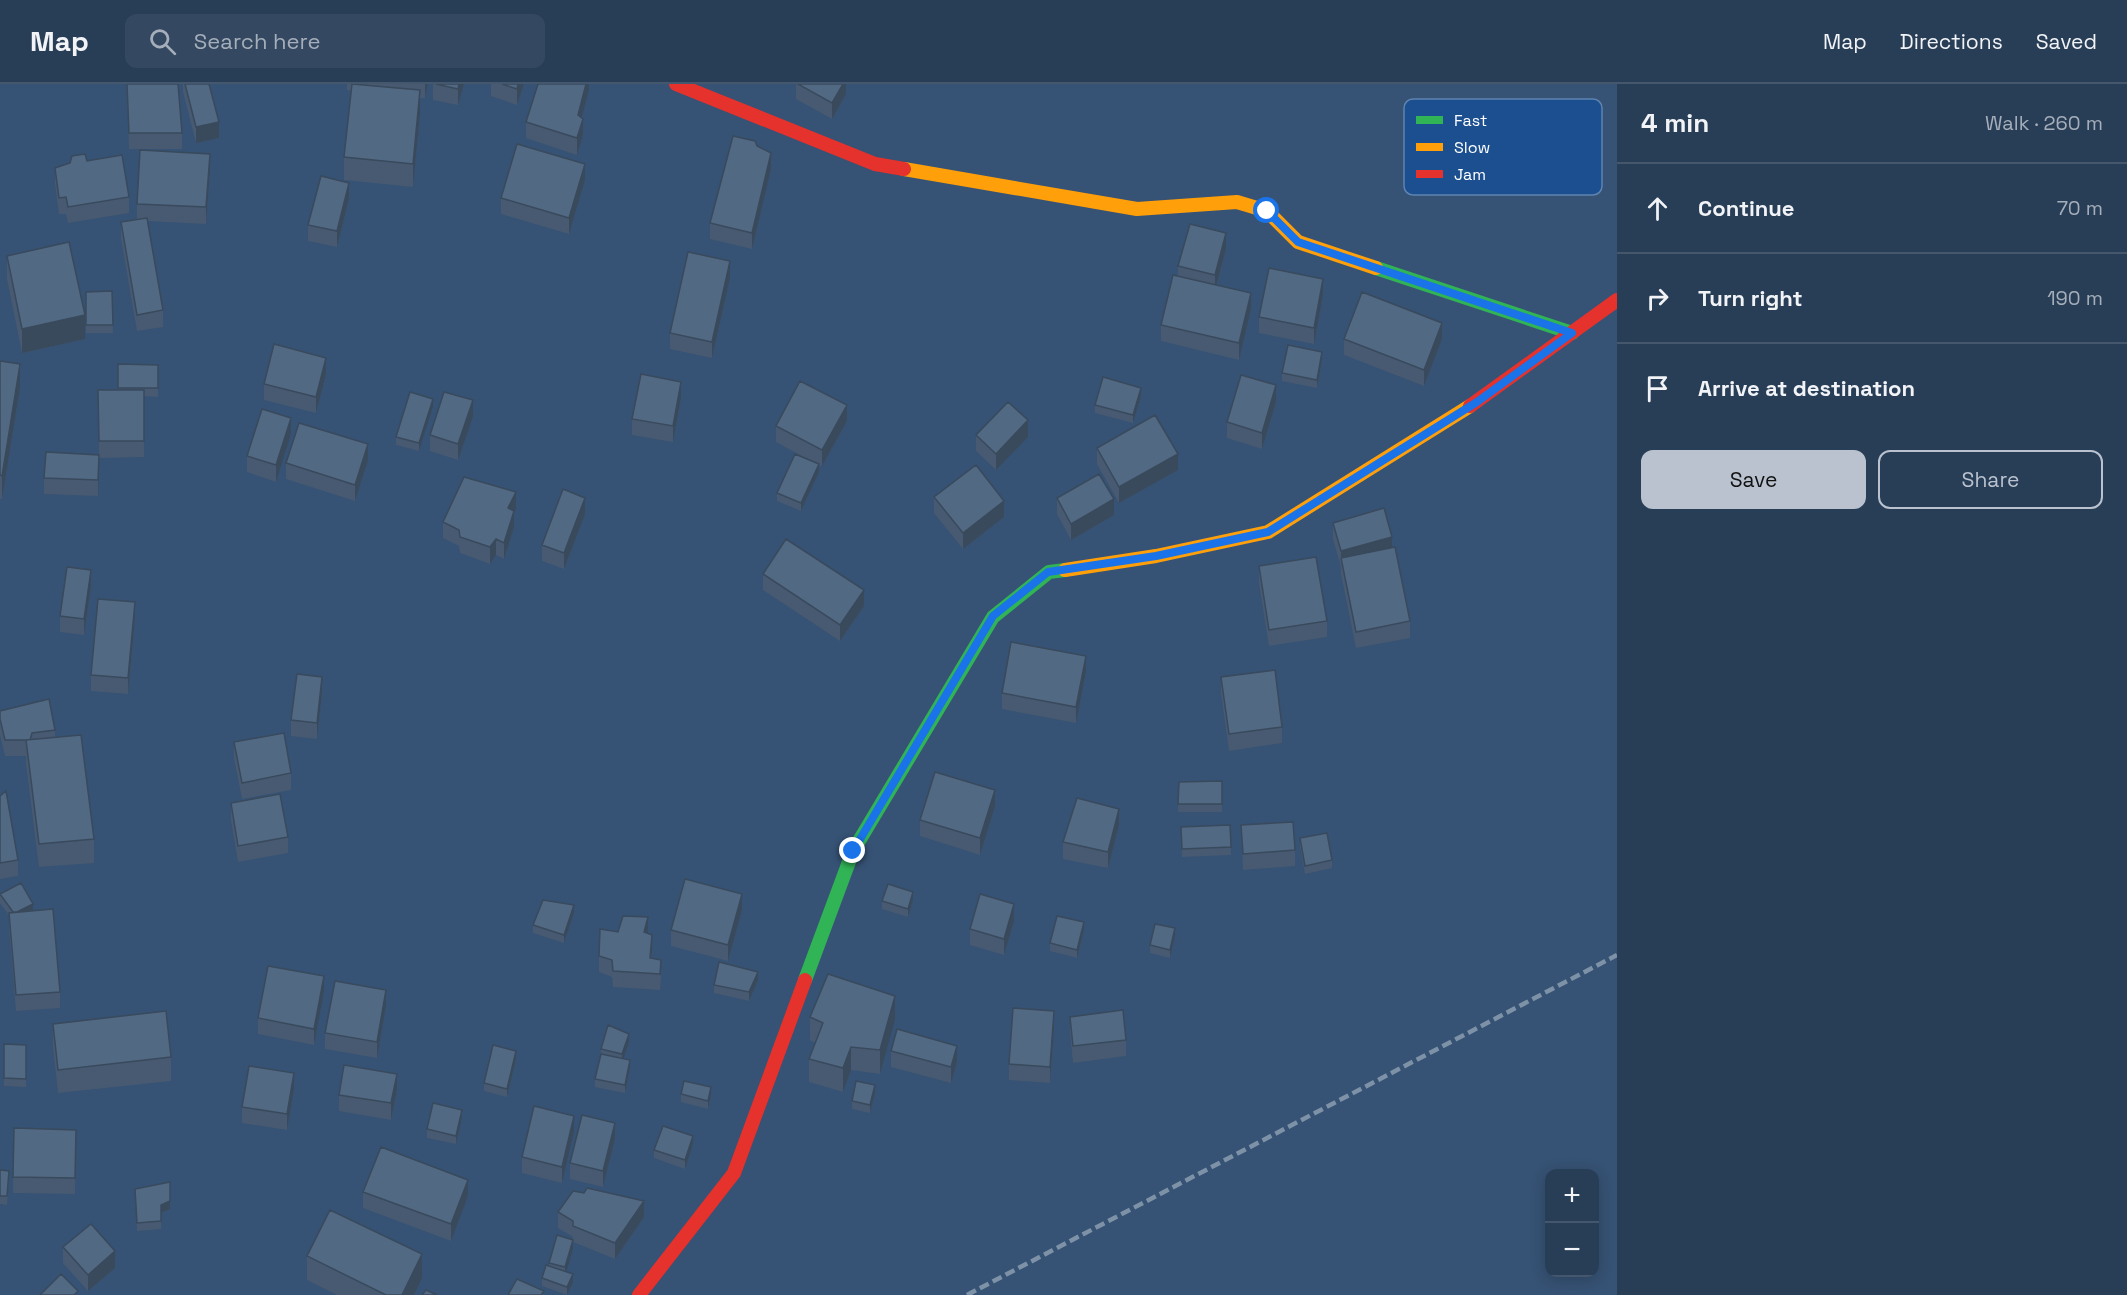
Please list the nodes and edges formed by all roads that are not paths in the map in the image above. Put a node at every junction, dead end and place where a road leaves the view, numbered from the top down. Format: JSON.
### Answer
{"nodes":[{"id":1,"x":676,"y":84,"type":"edge"},
{"id":2,"x":1617,"y":300,"type":"edge"},
{"id":3,"x":1572,"y":333,"type":"junction"},
{"id":4,"x":639,"y":1295,"type":"edge"}],
"edges":[{"from":1,"to":3,"type":"street"},
{"from":2,"to":3,"type":"street"},
{"from":3,"to":4,"type":"street"}]}
